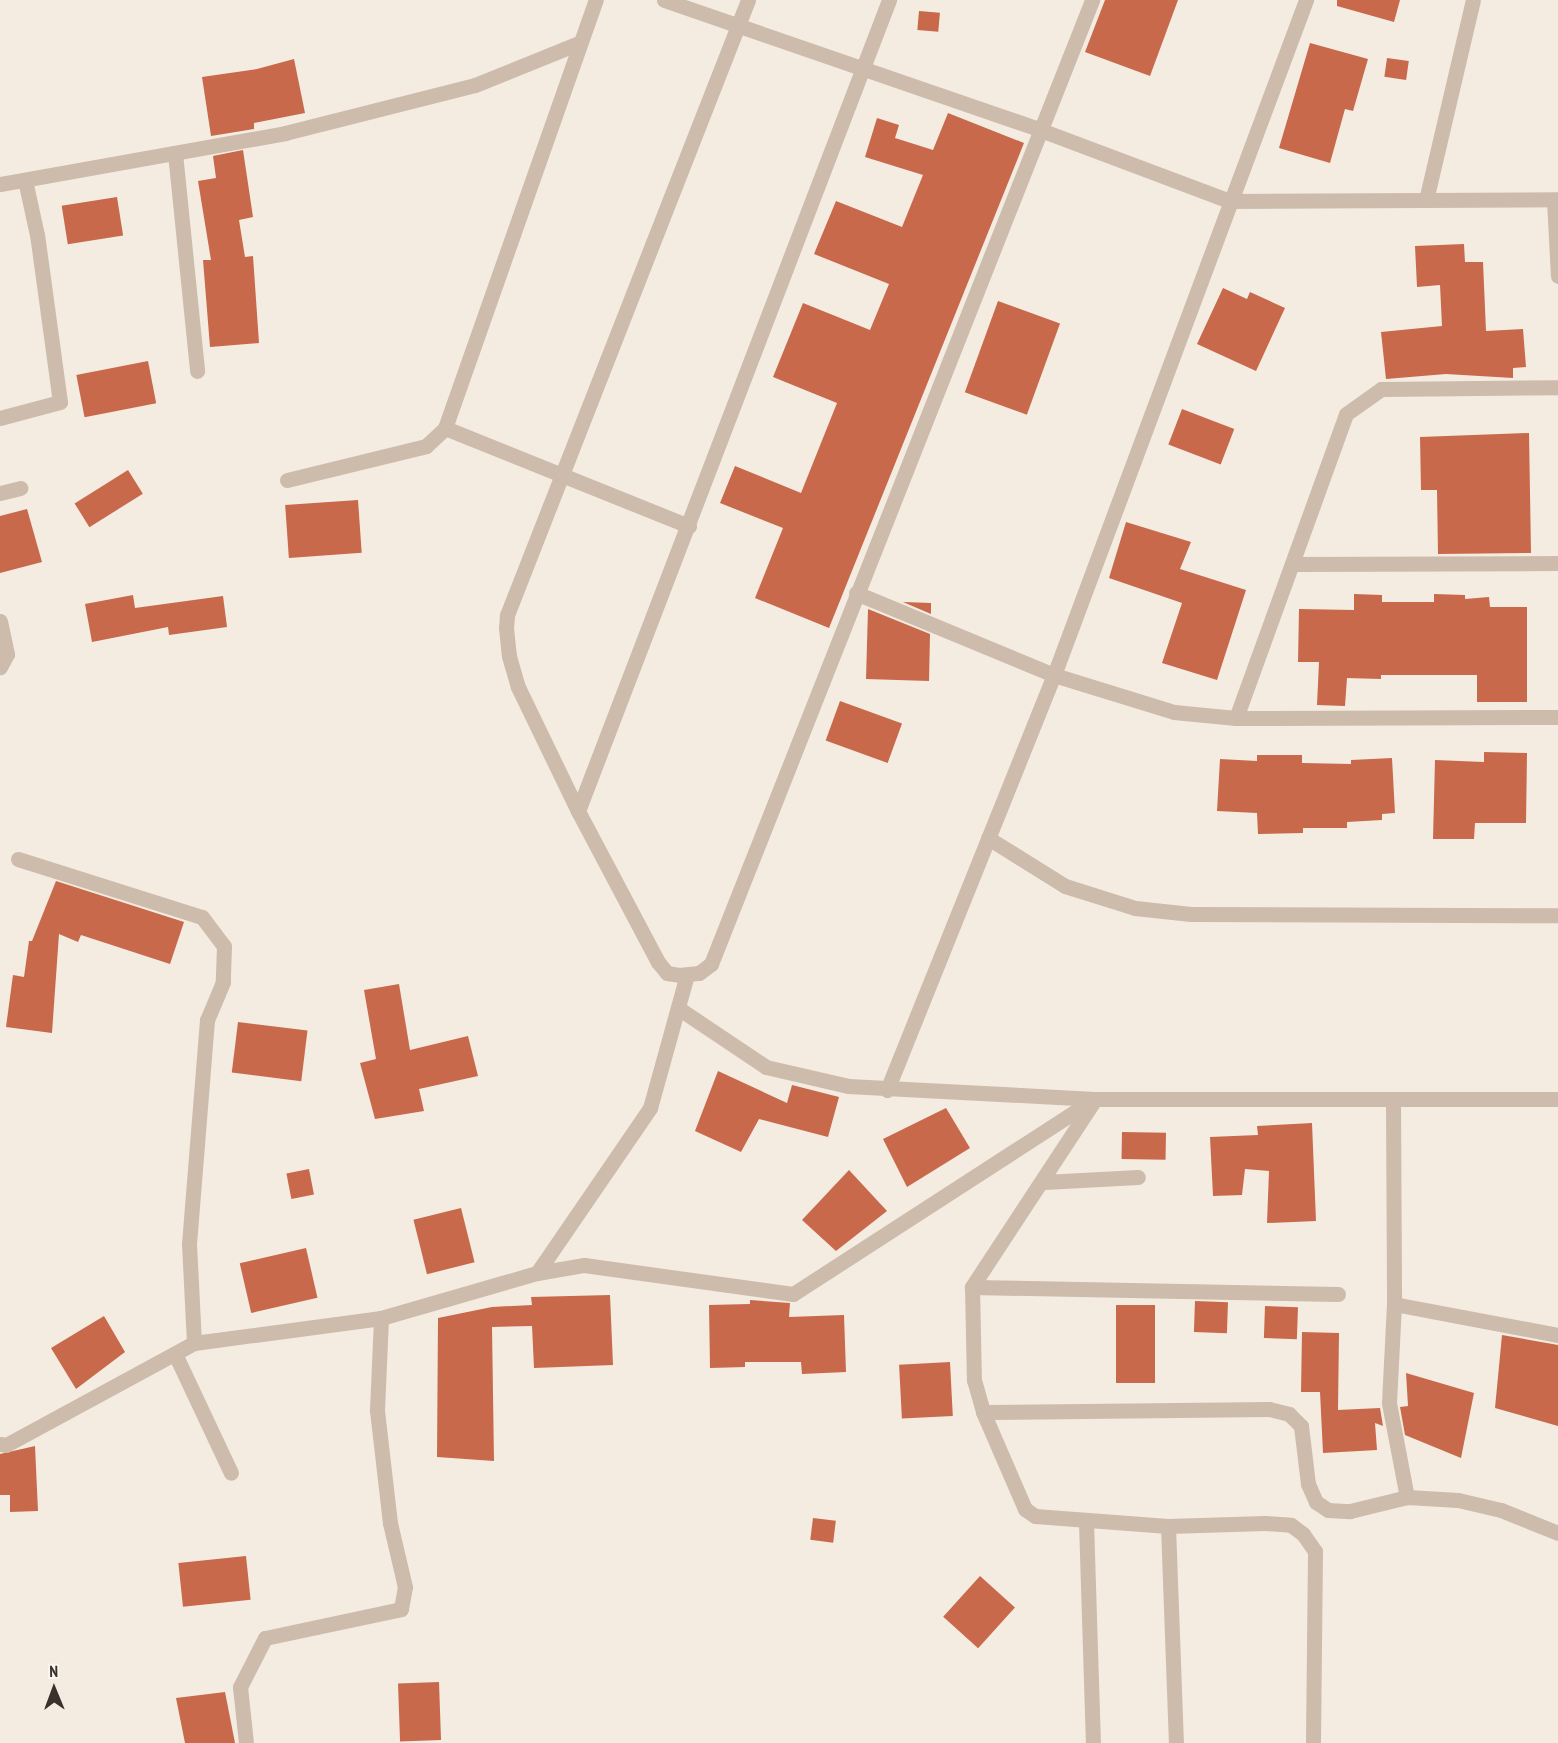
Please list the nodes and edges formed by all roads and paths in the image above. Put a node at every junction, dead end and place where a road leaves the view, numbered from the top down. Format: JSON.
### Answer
{"nodes":[{"id":1,"x":596,"y":0,"type":"edge"},
{"id":2,"x":664,"y":0,"type":"edge"},
{"id":3,"x":748,"y":0,"type":"edge"},
{"id":4,"x":889,"y":0,"type":"edge"},
{"id":5,"x":1092,"y":0,"type":"edge"},
{"id":6,"x":1306,"y":0,"type":"edge"},
{"id":7,"x":1473,"y":0,"type":"edge"},
{"id":8,"x":738,"y":25,"type":"junction"},
{"id":9,"x":579,"y":43,"type":"junction"},
{"id":10,"x":863,"y":67,"type":"junction"},
{"id":11,"x":1038,"y":129,"type":"junction"},
{"id":12,"x":175,"y":153,"type":"junction"},
{"id":13,"x":25,"y":180,"type":"junction"},
{"id":14,"x":0,"y":184,"type":"edge"},
{"id":15,"x":1426,"y":200,"type":"junction"},
{"id":16,"x":1556,"y":200,"type":"edge"},
{"id":17,"x":1230,"y":201,"type":"junction"},
{"id":18,"x":1558,"y":276,"type":"edge"},
{"id":19,"x":197,"y":371,"type":"dead end"},
{"id":20,"x":1558,"y":387,"type":"edge"},
{"id":21,"x":0,"y":418,"type":"edge"},
{"id":22,"x":445,"y":428,"type":"junction"},
{"id":23,"x":561,"y":476,"type":"junction"},
{"id":24,"x":287,"y":480,"type":"dead end"},
{"id":25,"x":20,"y":488,"type":"dead end"},
{"id":26,"x":0,"y":493,"type":"edge"},
{"id":27,"x":689,"y":526,"type":"junction"},
{"id":28,"x":1558,"y":563,"type":"edge"},
{"id":29,"x":1294,"y":564,"type":"junction"},
{"id":30,"x":856,"y":593,"type":"junction"},
{"id":31,"x":0,"y":621,"type":"edge"},
{"id":32,"x":0,"y":667,"type":"edge"},
{"id":33,"x":1054,"y":675,"type":"junction"},
{"id":34,"x":1558,"y":717,"type":"edge"},
{"id":35,"x":1236,"y":718,"type":"junction"},
{"id":36,"x":578,"y":811,"type":"junction"},
{"id":37,"x":988,"y":838,"type":"junction"},
{"id":38,"x":18,"y":859,"type":"dead end"},
{"id":39,"x":1558,"y":915,"type":"edge"},
{"id":40,"x":687,"y":975,"type":"junction"},
{"id":41,"x":678,"y":1008,"type":"junction"},
{"id":42,"x":887,"y":1090,"type":"junction"},
{"id":43,"x":1095,"y":1099,"type":"junction"},
{"id":44,"x":1393,"y":1099,"type":"junction"},
{"id":45,"x":1558,"y":1099,"type":"edge"},
{"id":46,"x":1138,"y":1177,"type":"dead end"},
{"id":47,"x":1044,"y":1182,"type":"junction"},
{"id":48,"x":537,"y":1273,"type":"junction"},
{"id":49,"x":972,"y":1287,"type":"junction"},
{"id":50,"x":1338,"y":1294,"type":"dead end"},
{"id":51,"x":1394,"y":1304,"type":"junction"},
{"id":52,"x":381,"y":1318,"type":"junction"},
{"id":53,"x":1558,"y":1335,"type":"edge"},
{"id":54,"x":194,"y":1343,"type":"junction"},
{"id":55,"x":176,"y":1356,"type":"junction"},
{"id":56,"x":983,"y":1412,"type":"junction"},
{"id":57,"x":0,"y":1444,"type":"edge"},
{"id":58,"x":231,"y":1473,"type":"dead end"},
{"id":59,"x":1407,"y":1497,"type":"junction"},
{"id":60,"x":1086,"y":1522,"type":"junction"},
{"id":61,"x":1168,"y":1526,"type":"junction"},
{"id":62,"x":1558,"y":1533,"type":"edge"},
{"id":63,"x":246,"y":1743,"type":"edge"},
{"id":64,"x":1093,"y":1743,"type":"edge"},
{"id":65,"x":1176,"y":1743,"type":"edge"},
{"id":66,"x":1313,"y":1743,"type":"edge"}],
"edges":[{"from":1,"to":9,"type":"street"},
{"from":2,"to":8,"type":"street"},
{"from":3,"to":8,"type":"street"},
{"from":4,"to":10,"type":"street"},
{"from":5,"to":11,"type":"street"},
{"from":6,"to":17,"type":"street"},
{"from":7,"to":15,"type":"street"},
{"from":8,"to":10,"type":"street"},
{"from":8,"to":23,"type":"street"},
{"from":9,"to":12,"type":"street"},
{"from":9,"to":22,"type":"street"},
{"from":10,"to":11,"type":"street"},
{"from":10,"to":27,"type":"street"},
{"from":11,"to":17,"type":"street"},
{"from":11,"to":30,"type":"street"},
{"from":12,"to":13,"type":"street"},
{"from":12,"to":19,"type":"street"},
{"from":13,"to":14,"type":"street"},
{"from":13,"to":21,"type":"street"},
{"from":15,"to":16,"type":"street"},
{"from":15,"to":17,"type":"street"},
{"from":16,"to":18,"type":"street"},
{"from":17,"to":33,"type":"street"},
{"from":20,"to":29,"type":"street"},
{"from":22,"to":23,"type":"street"},
{"from":22,"to":24,"type":"street"},
{"from":23,"to":27,"type":"street"},
{"from":23,"to":36,"type":"street"},
{"from":25,"to":26,"type":"street"},
{"from":27,"to":36,"type":"street"},
{"from":28,"to":29,"type":"street"},
{"from":29,"to":35,"type":"street"},
{"from":30,"to":33,"type":"street"},
{"from":30,"to":40,"type":"street"},
{"from":31,"to":32,"type":"street"},
{"from":33,"to":35,"type":"street"},
{"from":33,"to":37,"type":"street"},
{"from":34,"to":35,"type":"street"},
{"from":36,"to":40,"type":"street"},
{"from":37,"to":39,"type":"street"},
{"from":37,"to":42,"type":"street"},
{"from":38,"to":54,"type":"street"},
{"from":40,"to":41,"type":"street"},
{"from":41,"to":42,"type":"street"},
{"from":41,"to":48,"type":"street"},
{"from":42,"to":43,"type":"street"},
{"from":43,"to":44,"type":"street"},
{"from":43,"to":47,"type":"street"},
{"from":43,"to":48,"type":"street"},
{"from":44,"to":45,"type":"street"},
{"from":44,"to":51,"type":"street"},
{"from":46,"to":47,"type":"street"},
{"from":47,"to":49,"type":"street"},
{"from":48,"to":52,"type":"street"},
{"from":49,"to":50,"type":"street"},
{"from":49,"to":56,"type":"street"},
{"from":51,"to":53,"type":"street"},
{"from":51,"to":59,"type":"street"},
{"from":52,"to":54,"type":"street"},
{"from":52,"to":63,"type":"street"},
{"from":54,"to":55,"type":"street"},
{"from":55,"to":57,"type":"street"},
{"from":55,"to":58,"type":"street"},
{"from":56,"to":59,"type":"street"},
{"from":56,"to":60,"type":"street"},
{"from":59,"to":62,"type":"street"},
{"from":60,"to":61,"type":"street"},
{"from":60,"to":64,"type":"street"},
{"from":61,"to":65,"type":"street"},
{"from":61,"to":66,"type":"street"}]}
